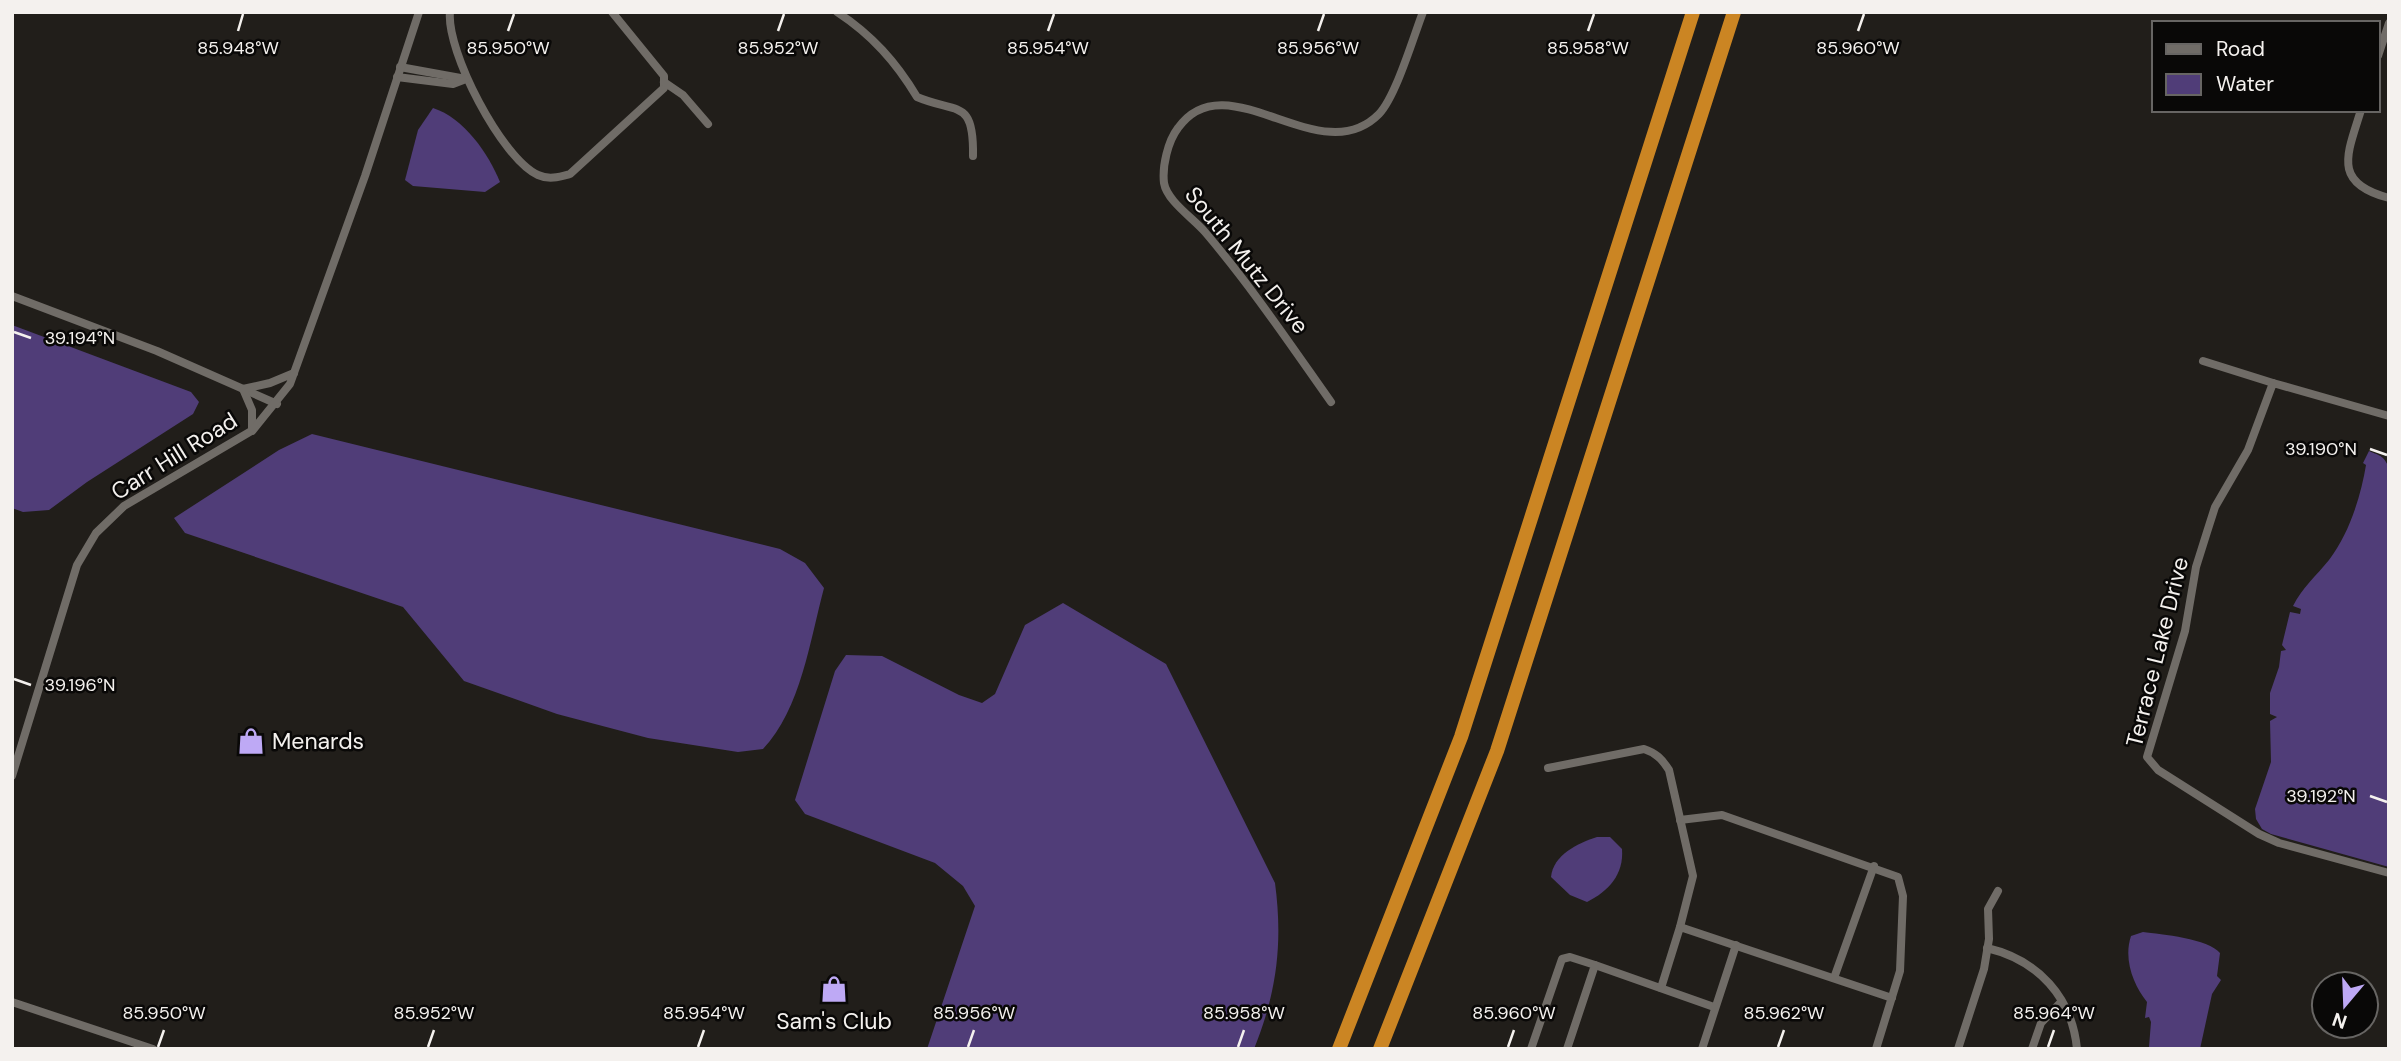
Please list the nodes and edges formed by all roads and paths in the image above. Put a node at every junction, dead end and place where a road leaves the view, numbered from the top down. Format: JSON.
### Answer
{"nodes":[{"id":1,"x":418,"y":12,"type":"edge"},
{"id":2,"x":450,"y":12,"type":"edge"},
{"id":3,"x":612,"y":12,"type":"edge"},
{"id":4,"x":837,"y":12,"type":"edge"},
{"id":5,"x":1423,"y":12,"type":"edge"},
{"id":6,"x":1693,"y":12,"type":"edge"},
{"id":7,"x":1734,"y":12,"type":"edge"},
{"id":8,"x":2389,"y":23,"type":"edge"},
{"id":9,"x":2380,"y":50,"type":"edge"},
{"id":10,"x":400,"y":67,"type":"junction"},
{"id":11,"x":397,"y":77,"type":"junction"},
{"id":12,"x":466,"y":79,"type":"junction"},
{"id":13,"x":664,"y":82,"type":"junction"},
{"id":14,"x":2360,"y":112,"type":"edge"},
{"id":15,"x":708,"y":124,"type":"dead end"},
{"id":16,"x":973,"y":156,"type":"dead end"},
{"id":17,"x":2389,"y":198,"type":"edge"},
{"id":18,"x":12,"y":296,"type":"edge"},
{"id":19,"x":2203,"y":361,"type":"dead end"},
{"id":20,"x":295,"y":373,"type":"junction"},
{"id":21,"x":2273,"y":383,"type":"junction"},
{"id":22,"x":243,"y":389,"type":"junction"},
{"id":23,"x":1331,"y":402,"type":"dead end"},
{"id":24,"x":277,"y":404,"type":"junction"},
{"id":25,"x":2389,"y":416,"type":"edge"},
{"id":26,"x":252,"y":430,"type":"junction"},
{"id":27,"x":1548,"y":768,"type":"dead end"},
{"id":28,"x":12,"y":776,"type":"edge"},
{"id":29,"x":1680,"y":820,"type":"junction"},
{"id":30,"x":1874,"y":866,"type":"junction"},
{"id":31,"x":2389,"y":873,"type":"edge"},
{"id":32,"x":1998,"y":891,"type":"dead end"},
{"id":33,"x":1680,"y":926,"type":"junction"},
{"id":34,"x":1736,"y":945,"type":"junction"},
{"id":35,"x":1987,"y":948,"type":"junction"},
{"id":36,"x":1595,"y":965,"type":"junction"},
{"id":37,"x":1834,"y":978,"type":"junction"},
{"id":38,"x":1661,"y":988,"type":"junction"},
{"id":39,"x":1892,"y":998,"type":"junction"},
{"id":40,"x":12,"y":1002,"type":"edge"},
{"id":41,"x":2062,"y":1002,"type":"junction"},
{"id":42,"x":1714,"y":1007,"type":"junction"},
{"id":43,"x":153,"y":1049,"type":"edge"},
{"id":44,"x":1339,"y":1049,"type":"edge"},
{"id":45,"x":1380,"y":1049,"type":"edge"},
{"id":46,"x":1531,"y":1049,"type":"edge"},
{"id":47,"x":1567,"y":1049,"type":"edge"},
{"id":48,"x":1702,"y":1049,"type":"edge"},
{"id":49,"x":1876,"y":1049,"type":"edge"},
{"id":50,"x":1958,"y":1049,"type":"edge"},
{"id":51,"x":2032,"y":1049,"type":"edge"},
{"id":52,"x":2077,"y":1049,"type":"edge"}],
"edges":[{"from":1,"to":10,"type":"street","name":"Carr Hill Road"},
{"from":2,"to":12,"type":"street"},
{"from":3,"to":13,"type":"street"},
{"from":4,"to":16,"type":"street"},
{"from":5,"to":23,"type":"street","name":"South Mutz Drive"},
{"from":6,"to":44,"type":"highway"},
{"from":7,"to":45,"type":"highway"},
{"from":8,"to":9,"type":"street"},
{"from":10,"to":11,"type":"street","name":"Carr Hill Road"},
{"from":10,"to":12,"type":"street"},
{"from":11,"to":12,"type":"street"},
{"from":11,"to":20,"type":"street","name":"Carr Hill Road"},
{"from":12,"to":13,"type":"street"},
{"from":13,"to":15,"type":"street"},
{"from":14,"to":17,"type":"street"},
{"from":18,"to":22,"type":"street"},
{"from":19,"to":21,"type":"street"},
{"from":20,"to":22,"type":"street"},
{"from":20,"to":24,"type":"street","name":"Carr Hill Road"},
{"from":21,"to":25,"type":"street"},
{"from":21,"to":31,"type":"street","name":"Terrace Lake Drive"},
{"from":22,"to":24,"type":"street"},
{"from":22,"to":26,"type":"street"},
{"from":24,"to":26,"type":"street","name":"Carr Hill Road"},
{"from":26,"to":28,"type":"street","name":"Carr Hill Road"},
{"from":27,"to":29,"type":"street"},
{"from":29,"to":30,"type":"street"},
{"from":29,"to":33,"type":"street"},
{"from":30,"to":37,"type":"street"},
{"from":30,"to":39,"type":"street"},
{"from":32,"to":35,"type":"street"},
{"from":33,"to":34,"type":"street"},
{"from":33,"to":38,"type":"street"},
{"from":34,"to":37,"type":"street"},
{"from":34,"to":42,"type":"street"},
{"from":35,"to":41,"type":"street"},
{"from":35,"to":50,"type":"street"},
{"from":36,"to":38,"type":"street"},
{"from":36,"to":46,"type":"street"},
{"from":36,"to":47,"type":"street"},
{"from":37,"to":39,"type":"street"},
{"from":38,"to":42,"type":"street"},
{"from":39,"to":49,"type":"street"},
{"from":40,"to":43,"type":"street"},
{"from":41,"to":51,"type":"street"},
{"from":41,"to":52,"type":"street"},
{"from":42,"to":48,"type":"street"}]}
